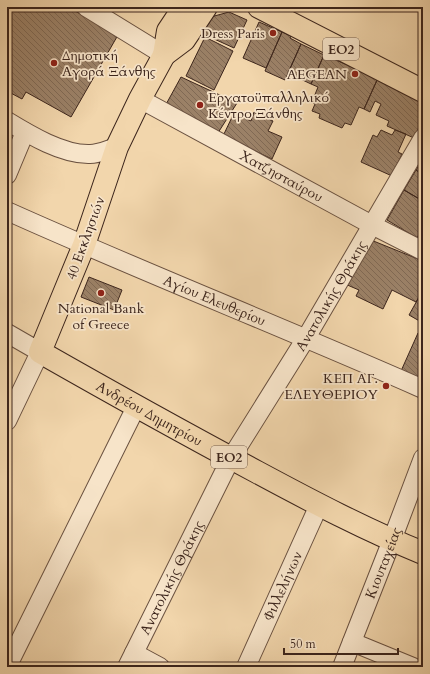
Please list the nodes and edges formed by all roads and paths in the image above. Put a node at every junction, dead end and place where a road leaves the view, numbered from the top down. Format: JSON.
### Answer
{"nodes":[{"id":1,"x":86,"y":7,"type":"edge"},
{"id":2,"x":184,"y":7,"type":"edge"},
{"id":3,"x":206,"y":7,"type":"edge"},
{"id":4,"x":258,"y":7,"type":"edge"},
{"id":5,"x":164,"y":55,"type":"junction"},
{"id":6,"x":423,"y":92,"type":"edge"},
{"id":7,"x":140,"y":99,"type":"junction"},
{"id":8,"x":7,"y":121,"type":"edge"},
{"id":9,"x":25,"y":132,"type":"junction"},
{"id":10,"x":423,"y":138,"type":"edge"},
{"id":11,"x":117,"y":147,"type":"junction"},
{"id":12,"x":11,"y":157,"type":"edge"},
{"id":13,"x":7,"y":175,"type":"edge"},
{"id":14,"x":7,"y":211,"type":"edge"},
{"id":15,"x":372,"y":225,"type":"junction"},
{"id":16,"x":84,"y":245,"type":"junction"},
{"id":17,"x":423,"y":251,"type":"edge"},
{"id":18,"x":7,"y":333,"type":"edge"},
{"id":19,"x":306,"y":338,"type":"junction"},
{"id":20,"x":40,"y":352,"type":"junction"},
{"id":21,"x":423,"y":389,"type":"edge"},
{"id":22,"x":136,"y":407,"type":"junction"},
{"id":23,"x":7,"y":421,"type":"edge"},
{"id":24,"x":231,"y":458,"type":"junction"},
{"id":25,"x":423,"y":458,"type":"edge"},
{"id":26,"x":319,"y":505,"type":"junction"},
{"id":27,"x":392,"y":540,"type":"junction"},
{"id":28,"x":423,"y":553,"type":"edge"},
{"id":29,"x":352,"y":642,"type":"junction"},
{"id":30,"x":130,"y":660,"type":"edge"},
{"id":31,"x":7,"y":667,"type":"edge"},
{"id":32,"x":160,"y":667,"type":"edge"},
{"id":33,"x":246,"y":667,"type":"edge"},
{"id":34,"x":342,"y":667,"type":"edge"},
{"id":35,"x":413,"y":667,"type":"edge"}],
"edges":[{"from":1,"to":5,"type":"street"},
{"from":2,"to":5,"type":"main road","name":"40 Εκκλησιών"},
{"from":3,"to":5,"type":"main road","name":"40 Εκκλησιών"},
{"from":4,"to":6,"type":"main road","number":"ΕΟ2"},
{"from":5,"to":7,"type":"main road","name":"40 Εκκλησιών"},
{"from":7,"to":11,"type":"main road","name":"40 Εκκλησιών"},
{"from":7,"to":15,"type":"street","name":"Χατζησταύρου"},
{"from":8,"to":9,"type":"street"},
{"from":9,"to":11,"type":"street"},
{"from":9,"to":12,"type":"street"},
{"from":10,"to":15,"type":"street","name":"Ανατολικής Θράκης"},
{"from":11,"to":16,"type":"main road","name":"40 Εκκλησιών"},
{"from":12,"to":13,"type":"street"},
{"from":14,"to":16,"type":"street","name":"Αγίου Ελευθερίου"},
{"from":15,"to":17,"type":"street","name":"Χατζησταύρου"},
{"from":15,"to":19,"type":"street","name":"Ανατολικής Θράκης"},
{"from":16,"to":19,"type":"street","name":"Αγίου Ελευθερίου"},
{"from":16,"to":20,"type":"main road","name":"40 Εκκλησιών"},
{"from":18,"to":20,"type":"street","name":"Ανδρέου Δημητρίου"},
{"from":19,"to":21,"type":"street","name":"Αγίου Ελευθερίου"},
{"from":19,"to":24,"type":"street","name":"Ανατολικής Θράκης"},
{"from":20,"to":22,"type":"main road","name":"Ανδρέου Δημητρίου","number":"ΕΟ2"},
{"from":20,"to":23,"type":"street","name":"40 Εκκλησιών"},
{"from":22,"to":24,"type":"main road","name":"Ανδρέου Δημητρίου","number":"ΕΟ2"},
{"from":22,"to":31,"type":"street"},
{"from":24,"to":26,"type":"main road","name":"Ανδρέου Δημητρίου","number":"ΕΟ2"},
{"from":24,"to":30,"type":"street","name":"Ανατολικής Θράκης"},
{"from":25,"to":27,"type":"street","name":"Κιουταχείας"},
{"from":26,"to":27,"type":"main road","name":"Ανδρέου Δημητρίου","number":"ΕΟ2"},
{"from":26,"to":33,"type":"street","name":"Φιλλελήνων"},
{"from":27,"to":28,"type":"main road","name":"Ανδρέου Δημητρίου","number":"ΕΟ2"},
{"from":27,"to":29,"type":"street","name":"Κιουταχείας"},
{"from":29,"to":34,"type":"street","name":"Κιουταχείας"},
{"from":29,"to":35,"type":"street"},
{"from":30,"to":32,"type":"street"}]}
